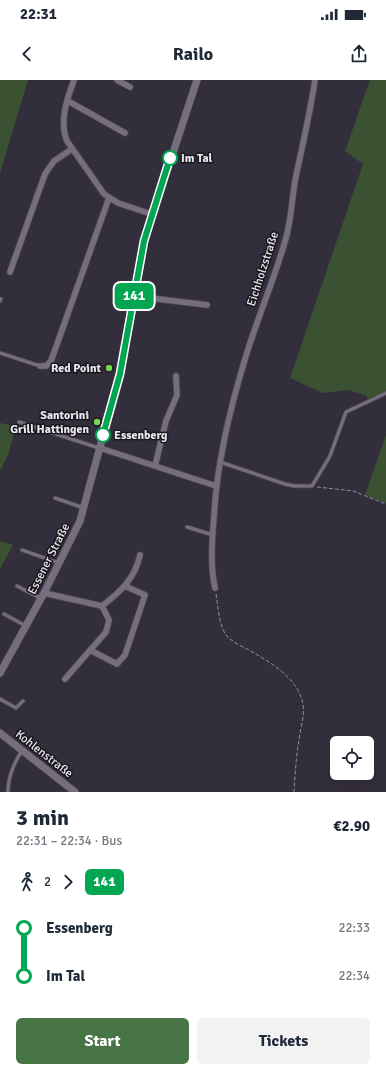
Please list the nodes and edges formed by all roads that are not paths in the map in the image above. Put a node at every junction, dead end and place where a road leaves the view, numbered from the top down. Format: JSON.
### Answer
{"nodes":[{"id":1,"x":74,"y":80,"type":"edge"},
{"id":2,"x":117,"y":80,"type":"edge"},
{"id":3,"x":197,"y":80,"type":"edge"},
{"id":4,"x":315,"y":80,"type":"edge"},
{"id":5,"x":130,"y":87,"type":"dead end"},
{"id":6,"x":68,"y":101,"type":"junction"},
{"id":7,"x":125,"y":133,"type":"dead end"},
{"id":8,"x":72,"y":149,"type":"junction"},
{"id":9,"x":109,"y":198,"type":"junction"},
{"id":10,"x":151,"y":214,"type":"junction"},
{"id":11,"x":10,"y":272,"type":"dead end"},
{"id":12,"x":134,"y":296,"type":"junction"},
{"id":13,"x":207,"y":305,"type":"dead end"},
{"id":14,"x":0,"y":353,"type":"edge"},
{"id":15,"x":40,"y":366,"type":"joint"},
{"id":16,"x":176,"y":376,"type":"dead end"},
{"id":17,"x":386,"y":393,"type":"edge"},
{"id":18,"x":19,"y":422,"type":"dead end"},
{"id":19,"x":100,"y":448,"type":"junction"},
{"id":20,"x":220,"y":462,"type":"junction"},
{"id":21,"x":155,"y":466,"type":"junction"},
{"id":22,"x":216,"y":486,"type":"junction"},
{"id":23,"x":55,"y":498,"type":"dead end"},
{"id":24,"x":84,"y":508,"type":"junction"},
{"id":25,"x":187,"y":527,"type":"dead end"},
{"id":26,"x":212,"y":535,"type":"junction"},
{"id":27,"x":22,"y":550,"type":"dead end"},
{"id":28,"x":140,"y":555,"type":"dead end"},
{"id":29,"x":59,"y":563,"type":"junction"},
{"id":30,"x":17,"y":586,"type":"dead end"},
{"id":31,"x":125,"y":586,"type":"junction"},
{"id":32,"x":214,"y":588,"type":"road end"},
{"id":33,"x":42,"y":596,"type":"junction"},
{"id":34,"x":102,"y":606,"type":"junction"},
{"id":35,"x":4,"y":614,"type":"dead end"},
{"id":36,"x":26,"y":626,"type":"junction"},
{"id":37,"x":90,"y":650,"type":"junction"},
{"id":38,"x":0,"y":673,"type":"edge"},
{"id":39,"x":65,"y":679,"type":"dead end"},
{"id":40,"x":0,"y":699,"type":"edge"},
{"id":41,"x":23,"y":701,"type":"dead end"},
{"id":42,"x":0,"y":733,"type":"edge"},
{"id":43,"x":22,"y":750,"type":"junction"},
{"id":44,"x":8,"y":792,"type":"edge"},
{"id":45,"x":75,"y":792,"type":"edge"}],
"edges":[{"from":1,"to":6,"type":"street"},
{"from":2,"to":5,"type":"street"},
{"from":3,"to":10,"type":"street","name":"Essener Straße"},
{"from":4,"to":20,"type":"street","name":"Eichholzstraße"},
{"from":6,"to":7,"type":"street"},
{"from":6,"to":8,"type":"street"},
{"from":8,"to":9,"type":"street"},
{"from":8,"to":11,"type":"street"},
{"from":9,"to":10,"type":"street"},
{"from":9,"to":15,"type":"street"},
{"from":10,"to":12,"type":"street","name":"Essener Straße"},
{"from":12,"to":13,"type":"street"},
{"from":12,"to":19,"type":"street","name":"Essener Straße"},
{"from":14,"to":15,"type":"lane"},
{"from":16,"to":21,"type":"street"},
{"from":17,"to":20,"type":"lane"},
{"from":18,"to":19,"type":"lane"},
{"from":19,"to":21,"type":"street"},
{"from":19,"to":24,"type":"street","name":"Essener Straße"},
{"from":20,"to":22,"type":"street","name":"Eichholzstraße"},
{"from":21,"to":22,"type":"street"},
{"from":22,"to":26,"type":"street","name":"Eichholzstraße"},
{"from":23,"to":24,"type":"lane"},
{"from":24,"to":29,"type":"street","name":"Essener Straße"},
{"from":25,"to":26,"type":"lane"},
{"from":26,"to":32,"type":"street","name":"Eichholzstraße"},
{"from":27,"to":29,"type":"lane"},
{"from":28,"to":31,"type":"street"},
{"from":29,"to":33,"type":"street","name":"Essener Straße"},
{"from":30,"to":33,"type":"lane"},
{"from":31,"to":34,"type":"street"},
{"from":31,"to":37,"type":"street"},
{"from":33,"to":34,"type":"street"},
{"from":33,"to":36,"type":"street","name":"Essener Straße"},
{"from":34,"to":37,"type":"street"},
{"from":35,"to":36,"type":"lane"},
{"from":36,"to":38,"type":"street","name":"Essener Straße"},
{"from":37,"to":39,"type":"street"},
{"from":40,"to":41,"type":"lane"},
{"from":42,"to":43,"type":"street","name":"Kohlenstraße"},
{"from":43,"to":44,"type":"lane"},
{"from":43,"to":45,"type":"street","name":"Kohlenstraße"}]}
